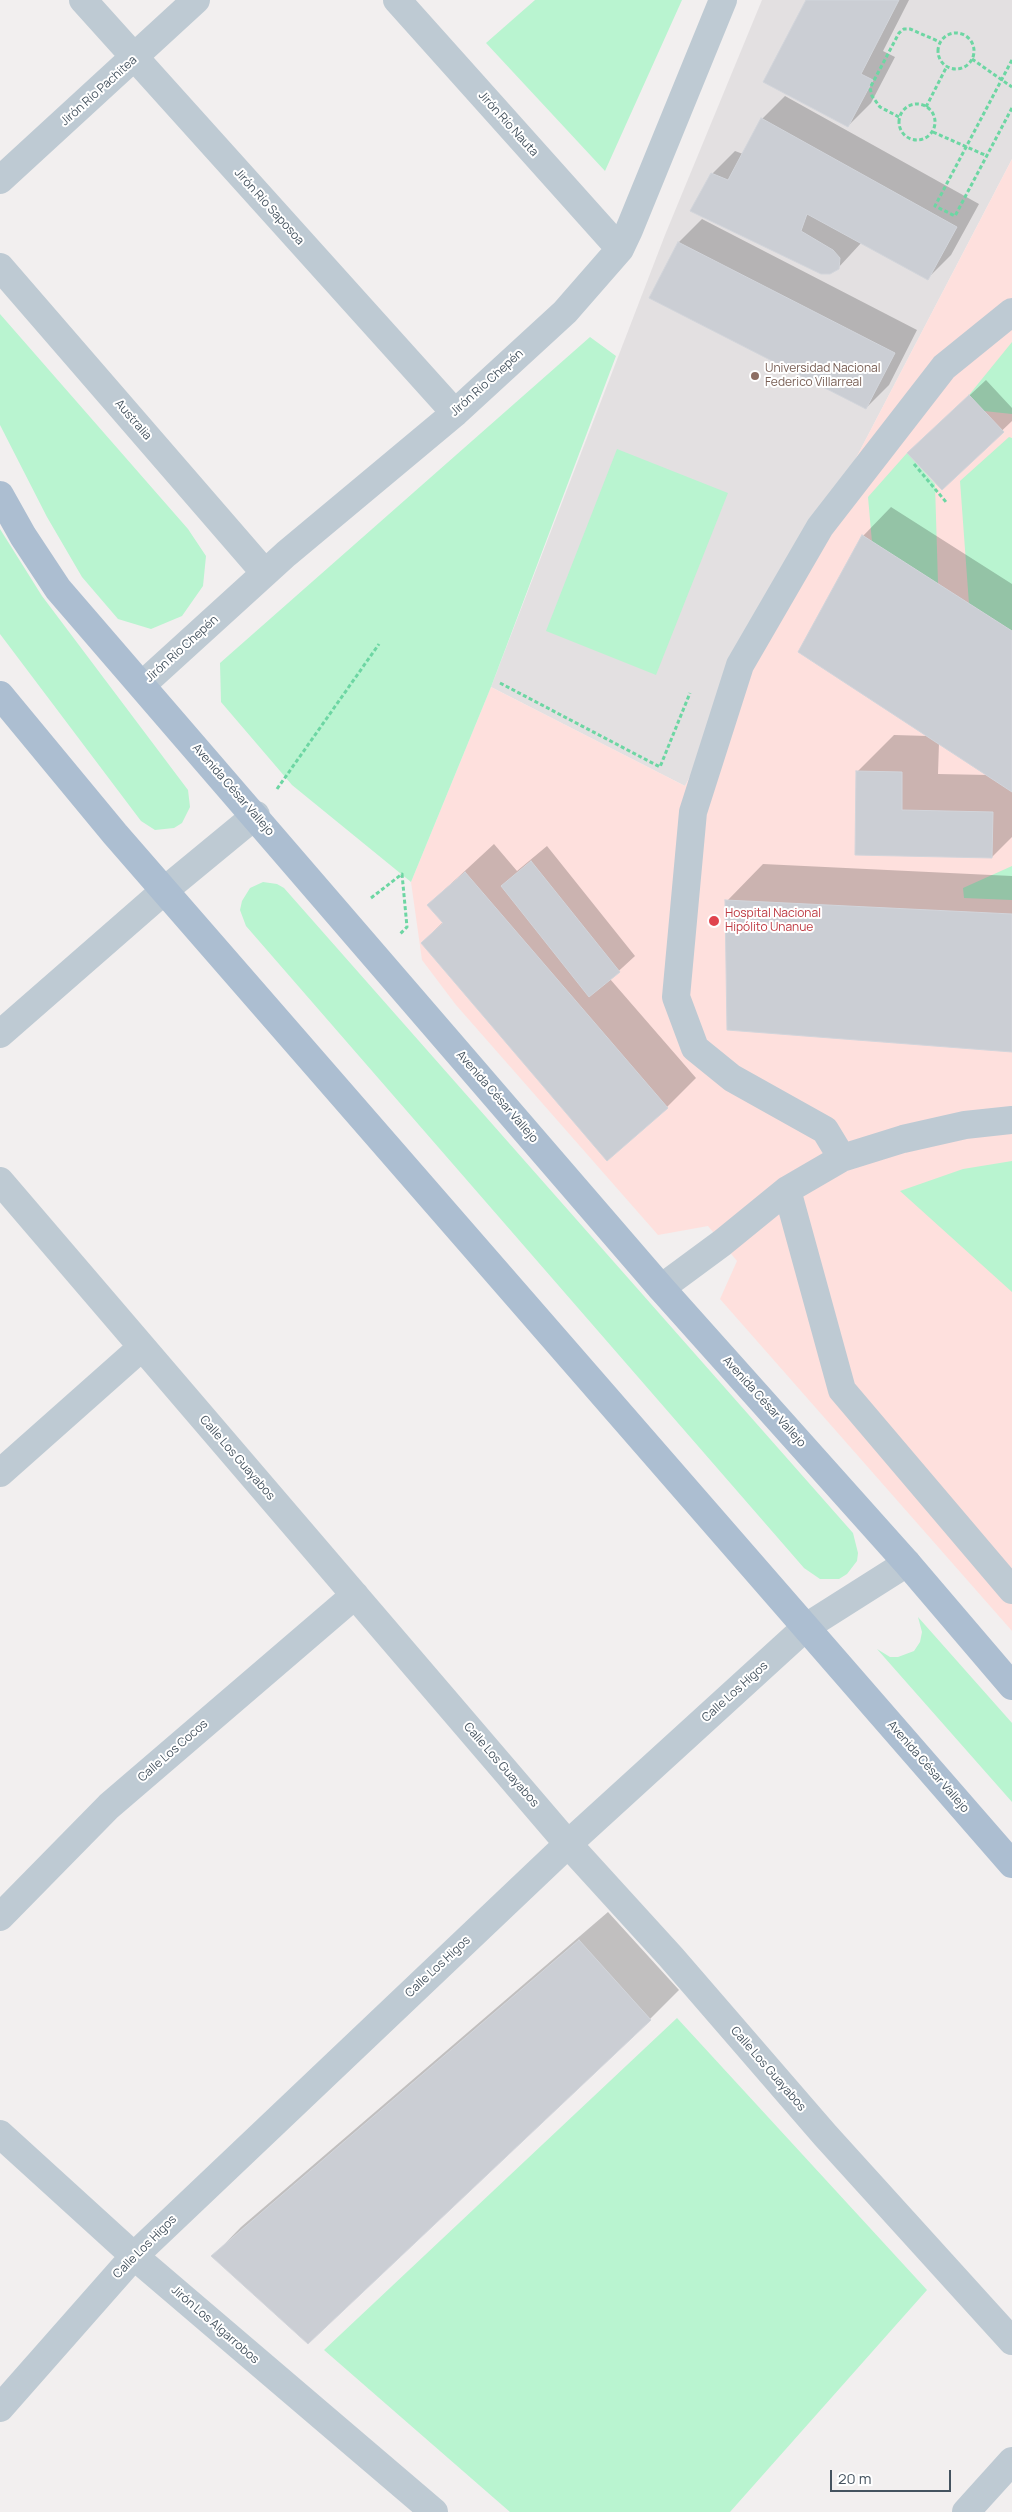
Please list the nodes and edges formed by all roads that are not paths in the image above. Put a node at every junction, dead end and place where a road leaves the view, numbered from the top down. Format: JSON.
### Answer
{"nodes":[{"id":1,"x":83,"y":0,"type":"edge"},
{"id":2,"x":196,"y":0,"type":"edge"},
{"id":3,"x":397,"y":0,"type":"edge"},
{"id":4,"x":723,"y":0,"type":"edge"},
{"id":5,"x":135,"y":58,"type":"junction"},
{"id":6,"x":0,"y":180,"type":"edge"},
{"id":7,"x":620,"y":249,"type":"junction"},
{"id":8,"x":0,"y":267,"type":"edge"},
{"id":9,"x":1012,"y":312,"type":"edge"},
{"id":10,"x":455,"y":413,"type":"junction"},
{"id":11,"x":0,"y":495,"type":"edge"},
{"id":12,"x":265,"y":573,"type":"junction"},
{"id":13,"x":142,"y":684,"type":"junction"},
{"id":14,"x":0,"y":695,"type":"edge"},
{"id":15,"x":256,"y":816,"type":"junction"},
{"id":16,"x":165,"y":890,"type":"junction"},
{"id":17,"x":0,"y":1034,"type":"edge"},
{"id":18,"x":1012,"y":1120,"type":"edge"},
{"id":19,"x":842,"y":1158,"type":"junction"},
{"id":20,"x":0,"y":1181,"type":"edge"},
{"id":21,"x":787,"y":1190,"type":"junction"},
{"id":22,"x":661,"y":1288,"type":"junction"},
{"id":23,"x":142,"y":1347,"type":"junction"},
{"id":24,"x":0,"y":1473,"type":"edge"},
{"id":25,"x":907,"y":1563,"type":"junction"},
{"id":26,"x":1012,"y":1590,"type":"edge"},
{"id":27,"x":355,"y":1595,"type":"junction"},
{"id":28,"x":806,"y":1627,"type":"junction"},
{"id":29,"x":1012,"y":1686,"type":"edge"},
{"id":30,"x":568,"y":1844,"type":"junction"},
{"id":31,"x":1012,"y":1864,"type":"edge"},
{"id":32,"x":0,"y":1917,"type":"edge"},
{"id":33,"x":0,"y":2134,"type":"edge"},
{"id":34,"x":134,"y":2256,"type":"junction"},
{"id":35,"x":1012,"y":2340,"type":"edge"},
{"id":36,"x":0,"y":2408,"type":"edge"},
{"id":37,"x":1012,"y":2461,"type":"edge"},
{"id":38,"x":434,"y":2512,"type":"edge"},
{"id":39,"x":966,"y":2512,"type":"edge"}],
"edges":[{"from":1,"to":5,"type":"street","name":"Jirón Río Saposoa"},
{"from":2,"to":5,"type":"street","name":"Jirón Río Pachitea"},
{"from":3,"to":7,"type":"street","name":"Jirón Río Nauta"},
{"from":4,"to":7,"type":"street","name":"Jirón Río Chepén"},
{"from":5,"to":6,"type":"street","name":"Jirón Río Pachitea"},
{"from":5,"to":10,"type":"street","name":"Jirón Río Saposoa"},
{"from":7,"to":10,"type":"street","name":"Jirón Río Chepén"},
{"from":8,"to":12,"type":"street","name":"Australia"},
{"from":9,"to":19,"type":"street"},
{"from":10,"to":12,"type":"street","name":"Jirón Río Chepén"},
{"from":11,"to":13,"type":"main road","name":"Avenida César Vallejo"},
{"from":12,"to":13,"type":"street","name":"Jirón Río Chepén"},
{"from":13,"to":15,"type":"main road","name":"Avenida César Vallejo"},
{"from":14,"to":16,"type":"main road","name":"Avenida César Vallejo"},
{"from":15,"to":16,"type":"street"},
{"from":15,"to":22,"type":"main road","name":"Avenida César Vallejo"},
{"from":16,"to":17,"type":"street"},
{"from":16,"to":28,"type":"main road","name":"Avenida César Vallejo"},
{"from":18,"to":19,"type":"street"},
{"from":19,"to":21,"type":"street"},
{"from":20,"to":23,"type":"street","name":"Calle Los Guayabos"},
{"from":21,"to":22,"type":"street"},
{"from":21,"to":26,"type":"street"},
{"from":22,"to":25,"type":"main road","name":"Avenida César Vallejo"},
{"from":23,"to":24,"type":"street"},
{"from":23,"to":27,"type":"street","name":"Calle Los Guayabos"},
{"from":25,"to":28,"type":"street","name":"Calle Los Higos"},
{"from":25,"to":29,"type":"main road","name":"Avenida César Vallejo"},
{"from":27,"to":30,"type":"street","name":"Calle Los Guayabos"},
{"from":27,"to":32,"type":"street","name":"Calle Los Cocos"},
{"from":28,"to":30,"type":"street","name":"Calle Los Higos"},
{"from":28,"to":31,"type":"main road","name":"Avenida César Vallejo"},
{"from":30,"to":34,"type":"street","name":"Calle Los Higos"},
{"from":30,"to":35,"type":"street","name":"Calle Los Guayabos"},
{"from":33,"to":34,"type":"street","name":"Jirón Los Algarrobos"},
{"from":34,"to":36,"type":"street","name":"Calle Los Higos"},
{"from":34,"to":38,"type":"street","name":"Jirón Los Algarrobos"},
{"from":37,"to":39,"type":"street"}]}
